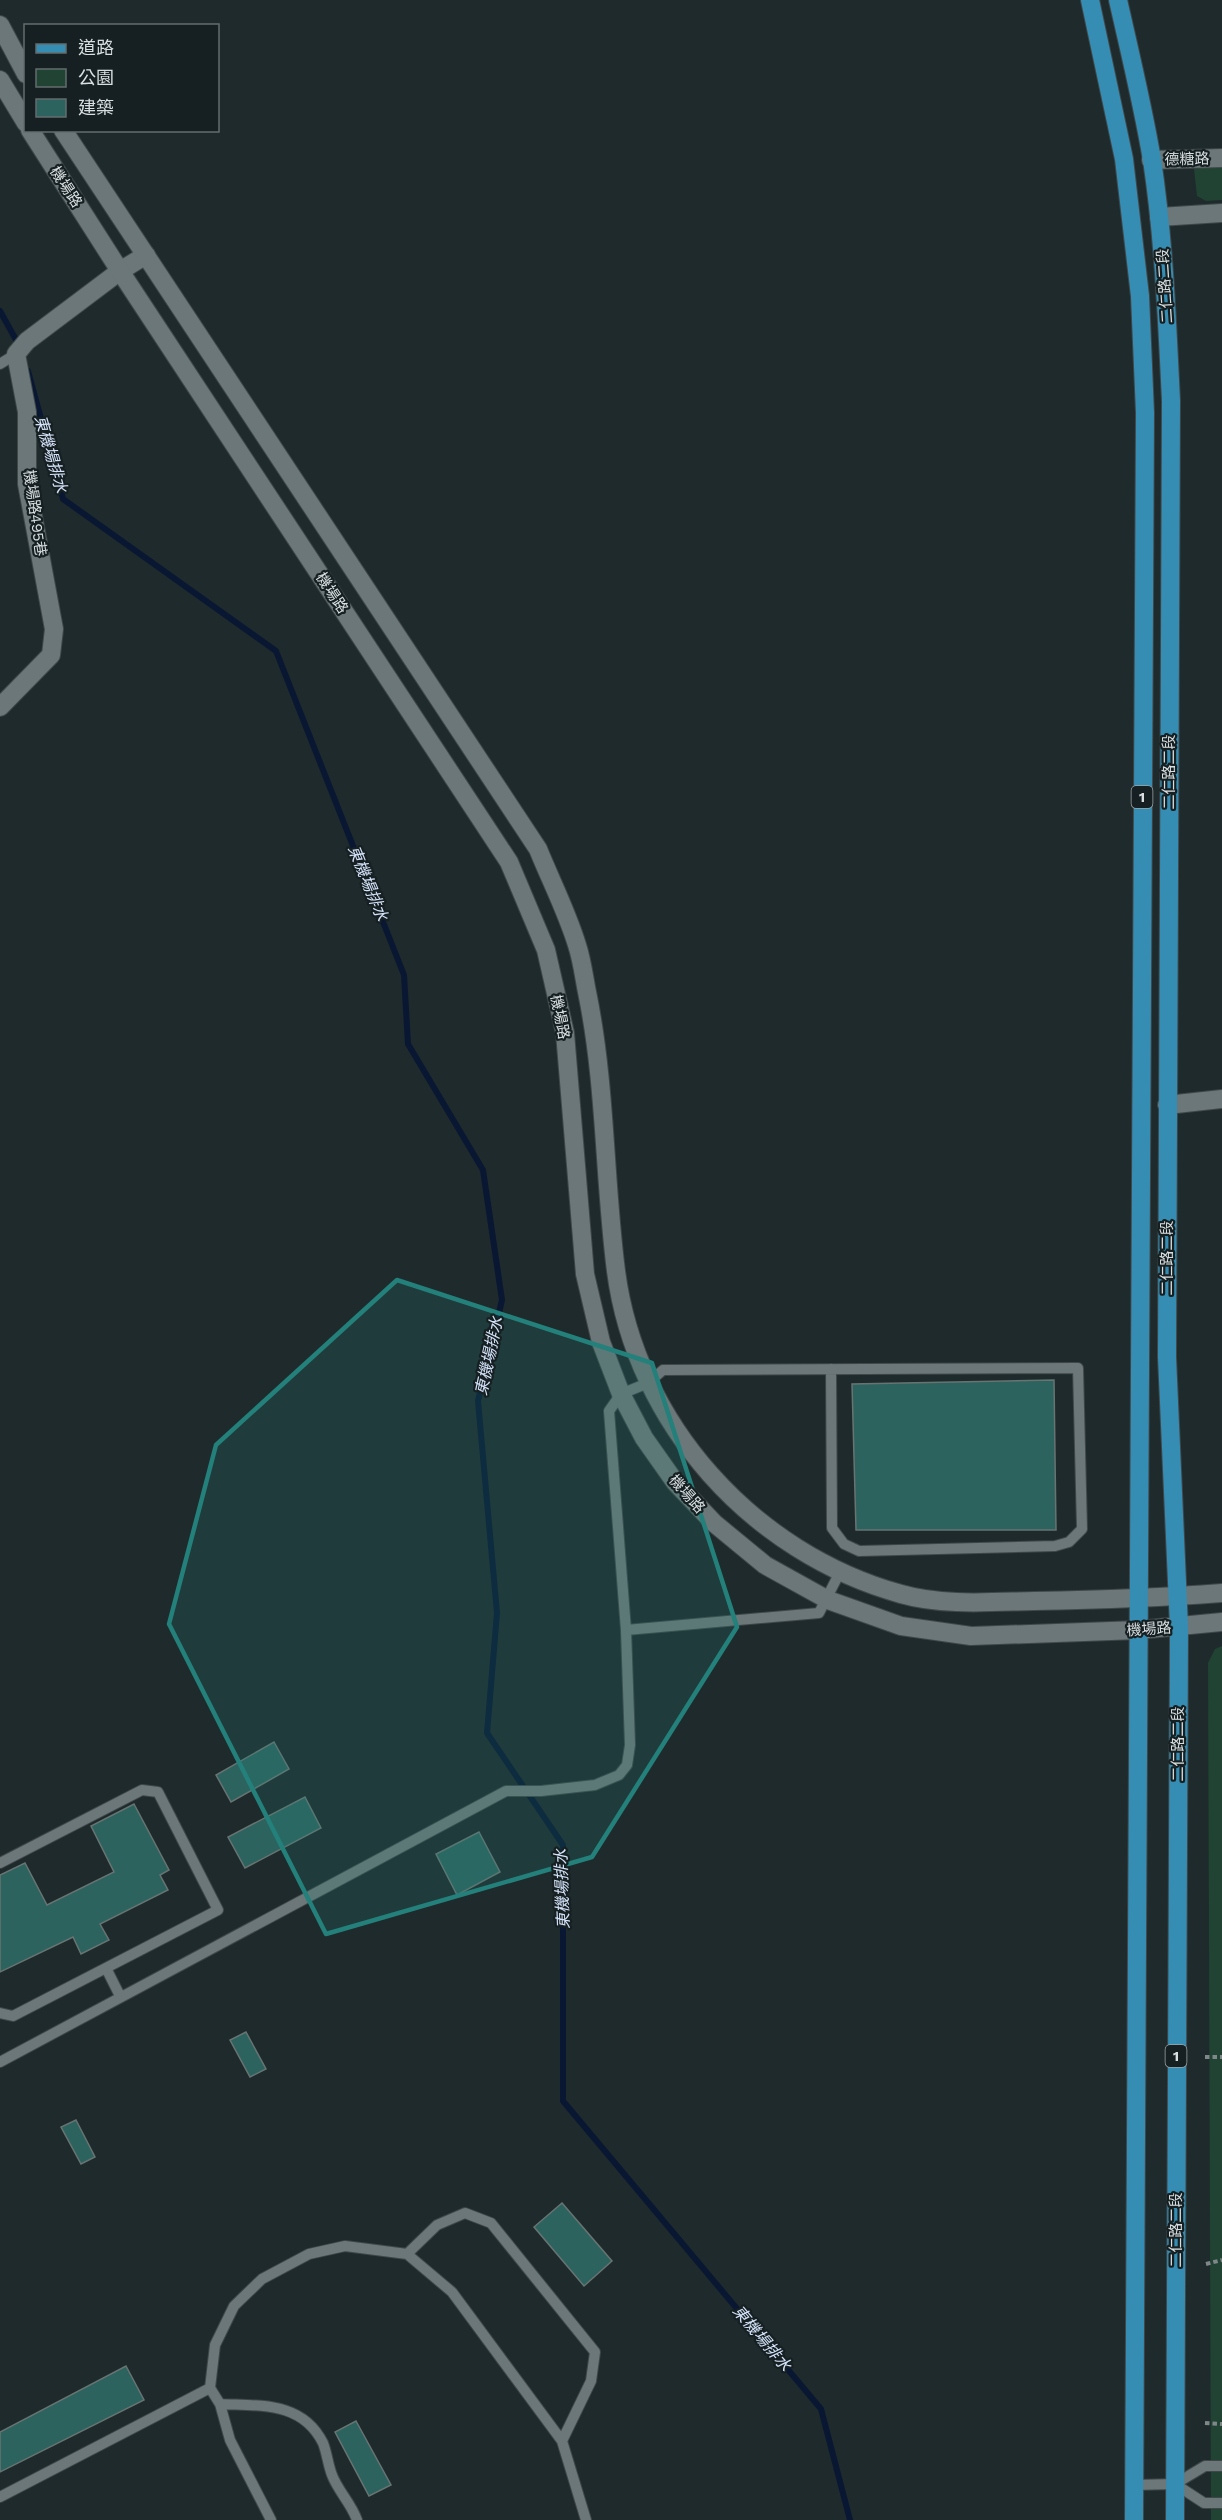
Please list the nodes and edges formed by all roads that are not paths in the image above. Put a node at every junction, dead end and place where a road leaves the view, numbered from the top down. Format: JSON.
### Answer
{"nodes":[{"id":1,"x":1090,"y":0,"type":"edge"},
{"id":2,"x":1118,"y":0,"type":"edge"},
{"id":3,"x":0,"y":25,"type":"edge"},
{"id":4,"x":24,"y":70,"type":"edge"},
{"id":5,"x":0,"y":80,"type":"edge"},
{"id":6,"x":24,"y":120,"type":"edge"},
{"id":7,"x":31,"y":132,"type":"edge"},
{"id":8,"x":64,"y":132,"type":"edge"},
{"id":9,"x":1222,"y":158,"type":"edge"},
{"id":10,"x":1152,"y":160,"type":"junction"},
{"id":11,"x":1222,"y":213,"type":"edge"},
{"id":12,"x":1159,"y":218,"type":"junction"},
{"id":13,"x":146,"y":255,"type":"junction"},
{"id":14,"x":120,"y":271,"type":"junction"},
{"id":15,"x":22,"y":348,"type":"junction"},
{"id":16,"x":0,"y":364,"type":"edge"},
{"id":17,"x":0,"y":707,"type":"edge"},
{"id":18,"x":1222,"y":1099,"type":"edge"},
{"id":19,"x":1167,"y":1105,"type":"junction"},
{"id":20,"x":831,"y":1369,"type":"junction"},
{"id":21,"x":648,"y":1383,"type":"junction"},
{"id":22,"x":621,"y":1394,"type":"junction"},
{"id":23,"x":840,"y":1572,"type":"junction"},
{"id":24,"x":1222,"y":1593,"type":"edge"},
{"id":25,"x":1178,"y":1597,"type":"junction"},
{"id":26,"x":1139,"y":1599,"type":"junction"},
{"id":27,"x":828,"y":1600,"type":"junction"},
{"id":28,"x":1222,"y":1622,"type":"edge"},
{"id":29,"x":1179,"y":1627,"type":"junction"},
{"id":30,"x":627,"y":1630,"type":"junction"},
{"id":31,"x":1138,"y":1630,"type":"junction"},
{"id":32,"x":0,"y":1863,"type":"edge"},
{"id":33,"x":106,"y":1968,"type":"junction"},
{"id":34,"x":120,"y":1996,"type":"junction"},
{"id":35,"x":0,"y":2013,"type":"edge"},
{"id":36,"x":0,"y":2062,"type":"edge"},
{"id":37,"x":407,"y":2254,"type":"junction"},
{"id":38,"x":210,"y":2388,"type":"junction"},
{"id":39,"x":220,"y":2404,"type":"junction"},
{"id":40,"x":562,"y":2441,"type":"junction"},
{"id":41,"x":1222,"y":2466,"type":"edge"},
{"id":42,"x":1175,"y":2484,"type":"junction"},
{"id":43,"x":1134,"y":2485,"type":"junction"},
{"id":44,"x":0,"y":2497,"type":"edge"},
{"id":45,"x":1222,"y":2503,"type":"edge"},
{"id":46,"x":271,"y":2520,"type":"edge"},
{"id":47,"x":357,"y":2520,"type":"edge"},
{"id":48,"x":586,"y":2520,"type":"edge"},
{"id":49,"x":1134,"y":2520,"type":"edge"},
{"id":50,"x":1175,"y":2520,"type":"edge"}],
"edges":[{"from":1,"to":26,"type":"main road","name":"二仁路二段","number":"1"},
{"from":2,"to":10,"type":"main road","name":"二仁路二段","number":"1"},
{"from":3,"to":4,"type":"street"},
{"from":5,"to":6,"type":"street"},
{"from":7,"to":14,"type":"street","name":"機場路"},
{"from":8,"to":13,"type":"street","name":"機場路"},
{"from":9,"to":10,"type":"street","name":"德糖路"},
{"from":10,"to":12,"type":"main road","name":"二仁路二段","number":"1"},
{"from":11,"to":12,"type":"street"},
{"from":12,"to":19,"type":"main road","name":"二仁路二段","number":"1"},
{"from":13,"to":14,"type":"street"},
{"from":13,"to":21,"type":"street","name":"機場路"},
{"from":14,"to":15,"type":"street"},
{"from":14,"to":22,"type":"street","name":"機場路"},
{"from":15,"to":16,"type":"lane"},
{"from":15,"to":17,"type":"street","name":"機場路495巷"},
{"from":18,"to":19,"type":"street"},
{"from":19,"to":25,"type":"main road","name":"二仁路二段","number":"1"},
{"from":20,"to":20,"type":"lane"},
{"from":20,"to":21,"type":"lane"},
{"from":21,"to":22,"type":"lane"},
{"from":21,"to":23,"type":"street","name":"機場路"},
{"from":22,"to":27,"type":"street","name":"機場路"},
{"from":22,"to":30,"type":"lane"},
{"from":23,"to":26,"type":"street","name":"機場路"},
{"from":23,"to":27,"type":"lane"},
{"from":24,"to":25,"type":"street","name":"機場路"},
{"from":25,"to":26,"type":"street","name":"機場路"},
{"from":25,"to":29,"type":"main road","name":"二仁路二段","number":"1"},
{"from":26,"to":31,"type":"main road","name":"二仁路二段","number":"1"},
{"from":27,"to":30,"type":"lane"},
{"from":27,"to":31,"type":"street","name":"機場路"},
{"from":28,"to":29,"type":"street","name":"機場路"},
{"from":29,"to":31,"type":"street","name":"機場路"},
{"from":29,"to":42,"type":"main road","name":"二仁路二段","number":"1"},
{"from":30,"to":34,"type":"lane"},
{"from":31,"to":43,"type":"main road","name":"二仁路二段","number":"1"},
{"from":32,"to":33,"type":"lane"},
{"from":33,"to":34,"type":"lane"},
{"from":33,"to":35,"type":"lane"},
{"from":34,"to":36,"type":"lane"},
{"from":37,"to":38,"type":"lane"},
{"from":37,"to":40,"type":"lane"},
{"from":37,"to":40,"type":"lane"},
{"from":38,"to":39,"type":"lane"},
{"from":38,"to":44,"type":"lane"},
{"from":39,"to":46,"type":"lane"},
{"from":39,"to":47,"type":"lane"},
{"from":40,"to":48,"type":"lane"},
{"from":41,"to":42,"type":"lane"},
{"from":42,"to":43,"type":"lane"},
{"from":42,"to":45,"type":"lane"},
{"from":42,"to":50,"type":"main road","name":"二仁路二段","number":"1"},
{"from":43,"to":49,"type":"main road","name":"二仁路二段","number":"1"}]}
